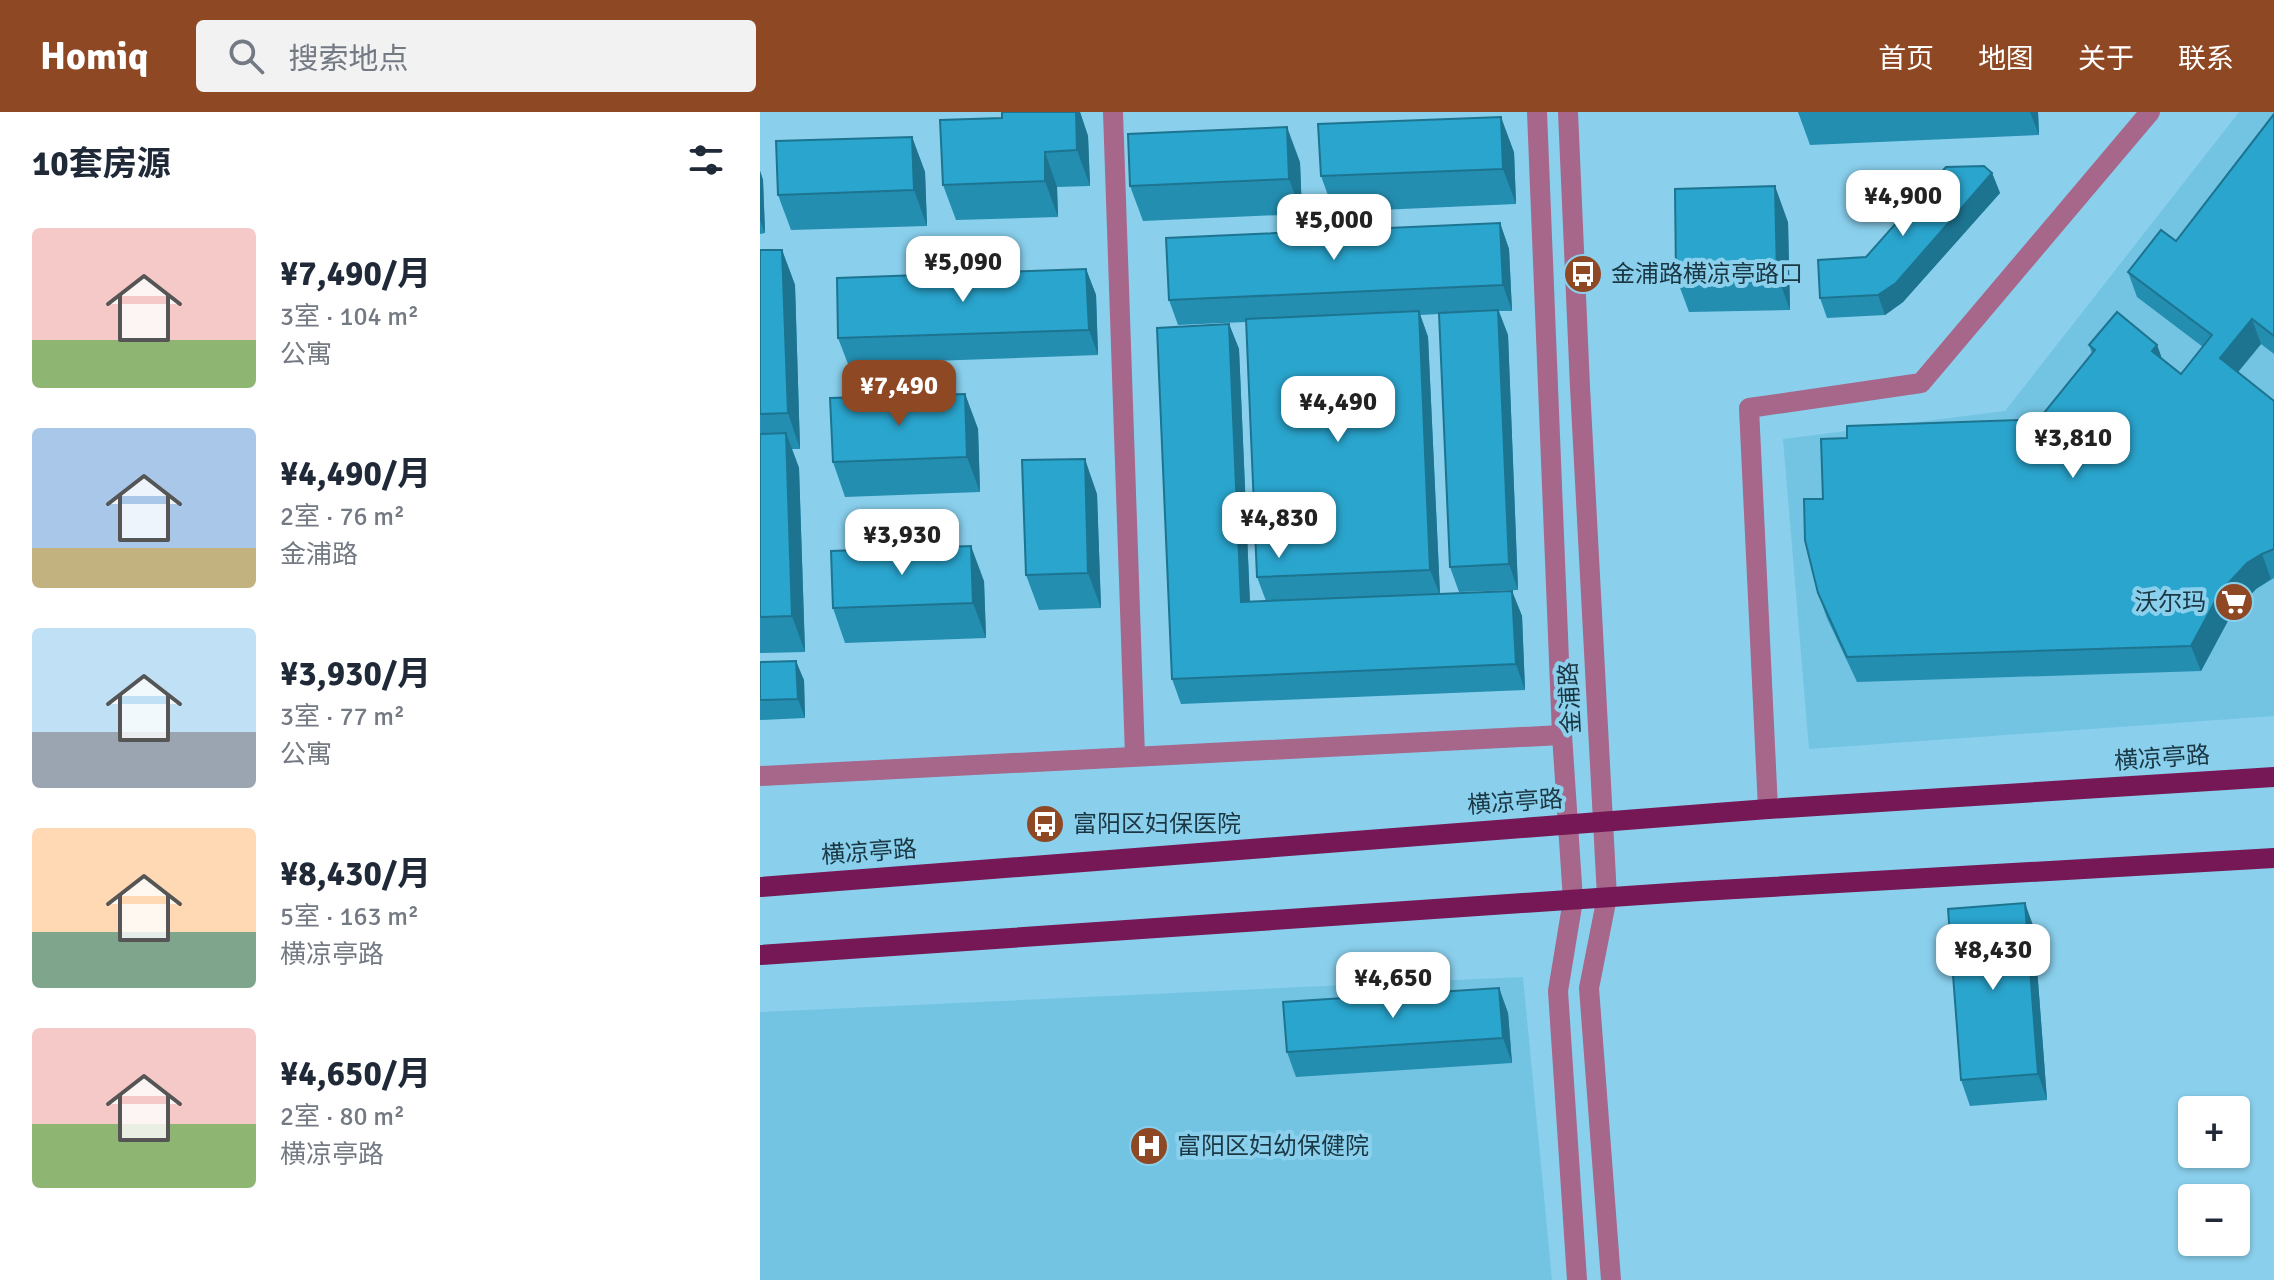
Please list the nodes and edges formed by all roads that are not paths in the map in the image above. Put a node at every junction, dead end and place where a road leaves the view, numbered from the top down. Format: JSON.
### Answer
{"nodes":[{"id":1,"x":1113,"y":112,"type":"edge"},
{"id":2,"x":1537,"y":112,"type":"edge"},
{"id":3,"x":1568,"y":112,"type":"edge"},
{"id":4,"x":2150,"y":112,"type":"edge"},
{"id":5,"x":1562,"y":735,"type":"junction"},
{"id":6,"x":1135,"y":756,"type":"junction"},
{"id":7,"x":760,"y":776,"type":"edge"},
{"id":8,"x":2274,"y":777,"type":"edge"},
{"id":9,"x":1768,"y":809,"type":"junction"},
{"id":10,"x":1603,"y":822,"type":"junction"},
{"id":11,"x":1567,"y":825,"type":"junction"},
{"id":12,"x":2274,"y":858,"type":"edge"},
{"id":13,"x":760,"y":887,"type":"edge"},
{"id":14,"x":1607,"y":897,"type":"junction"},
{"id":15,"x":1573,"y":900,"type":"junction"},
{"id":16,"x":760,"y":955,"type":"edge"},
{"id":17,"x":1577,"y":1280,"type":"edge"},
{"id":18,"x":1611,"y":1280,"type":"edge"}],
"edges":[{"from":1,"to":6,"type":"street"},
{"from":2,"to":5,"type":"street","name":"金浦路"},
{"from":3,"to":10,"type":"street","name":"金浦路"},
{"from":4,"to":9,"type":"street"},
{"from":5,"to":6,"type":"street"},
{"from":5,"to":11,"type":"street","name":"金浦路"},
{"from":6,"to":7,"type":"street"},
{"from":8,"to":9,"type":"main road","name":"横凉亭路"},
{"from":9,"to":10,"type":"main road","name":"横凉亭路"},
{"from":10,"to":11,"type":"main road","name":"横凉亭路"},
{"from":10,"to":14,"type":"street","name":"金浦路"},
{"from":11,"to":13,"type":"main road","name":"横凉亭路"},
{"from":11,"to":15,"type":"street","name":"金浦路"},
{"from":12,"to":14,"type":"main road"},
{"from":14,"to":15,"type":"main road"},
{"from":14,"to":18,"type":"street","name":"金浦路"},
{"from":15,"to":16,"type":"main road"},
{"from":15,"to":17,"type":"street","name":"金浦路"}]}
